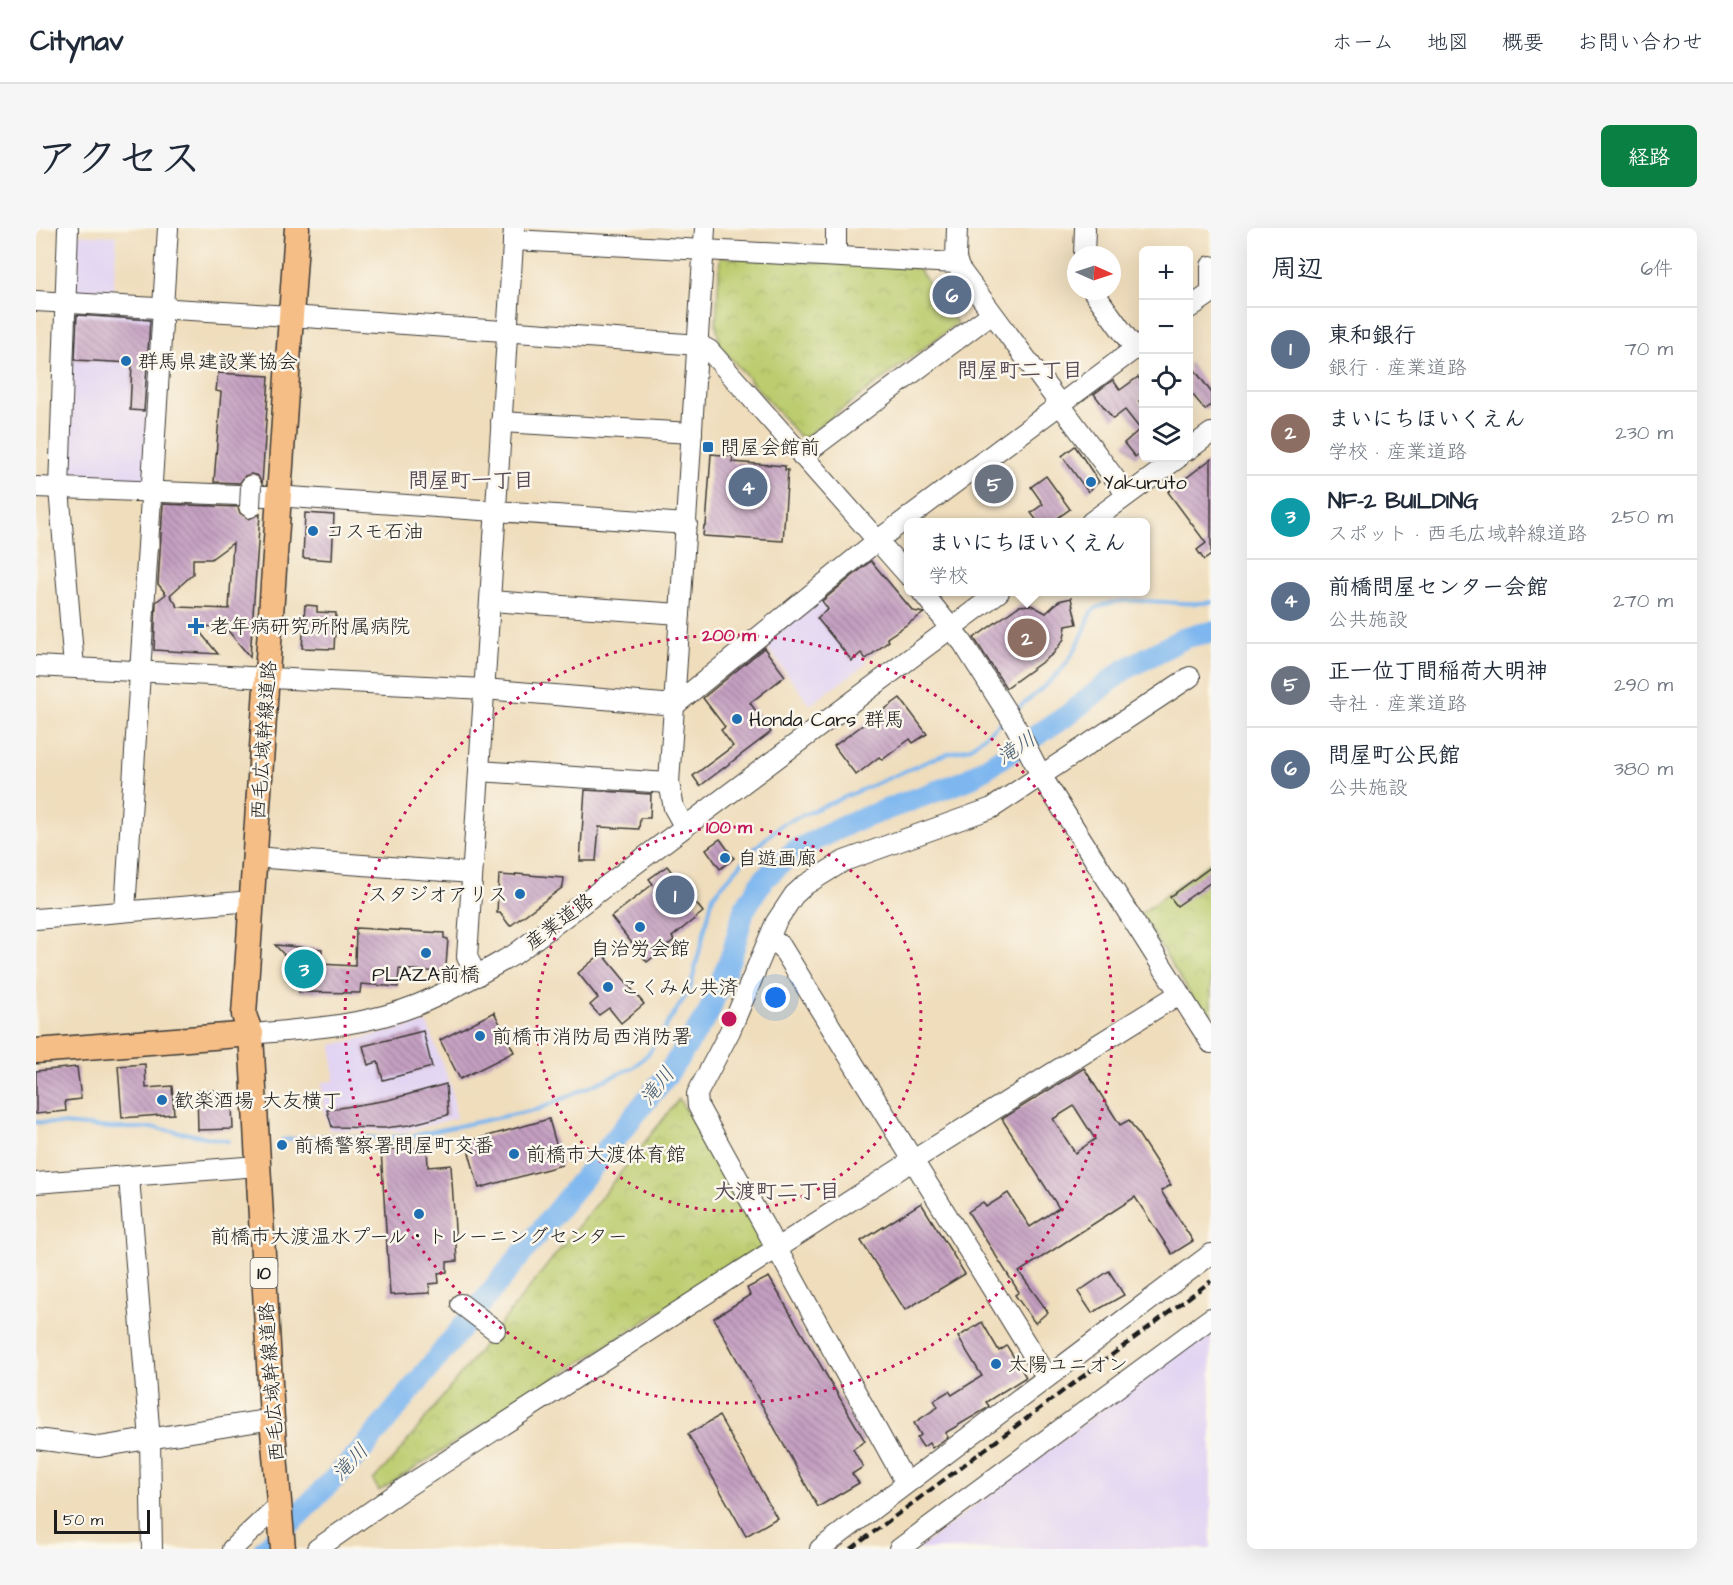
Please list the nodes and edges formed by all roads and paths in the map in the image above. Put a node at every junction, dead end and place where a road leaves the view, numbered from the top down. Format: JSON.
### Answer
{"nodes":[{"id":1,"x":68,"y":228,"type":"edge"},
{"id":2,"x":168,"y":228,"type":"edge"},
{"id":3,"x":297,"y":228,"type":"edge"},
{"id":4,"x":307,"y":228,"type":"edge"},
{"id":5,"x":705,"y":228,"type":"edge"},
{"id":6,"x":836,"y":228,"type":"edge"},
{"id":7,"x":957,"y":228,"type":"edge"},
{"id":8,"x":1085,"y":228,"type":"edge"},
{"id":9,"x":514,"y":234,"type":"edge"},
{"id":10,"x":1084,"y":246,"type":"edge"},
{"id":11,"x":704,"y":250,"type":"junction"},
{"id":12,"x":836,"y":256,"type":"junction"},
{"id":13,"x":956,"y":263,"type":"junction"},
{"id":14,"x":1211,"y":266,"type":"edge"},
{"id":15,"x":1211,"y":288,"type":"edge"},
{"id":16,"x":1211,"y":293,"type":"edge"},
{"id":17,"x":1101,"y":300,"type":"edge"},
{"id":18,"x":36,"y":301,"type":"edge"},
{"id":19,"x":66,"y":303,"type":"junction"},
{"id":20,"x":1193,"y":306,"type":"edge"},
{"id":21,"x":163,"y":308,"type":"junction"},
{"id":22,"x":991,"y":314,"type":"junction"},
{"id":23,"x":296,"y":316,"type":"junction"},
{"id":24,"x":507,"y":330,"type":"junction"},
{"id":25,"x":700,"y":345,"type":"junction"},
{"id":26,"x":1139,"y":346,"type":"edge"},
{"id":27,"x":1060,"y":406,"type":"junction"},
{"id":28,"x":501,"y":422,"type":"junction"},
{"id":29,"x":692,"y":433,"type":"junction"},
{"id":30,"x":1211,"y":433,"type":"edge"},
{"id":31,"x":1193,"y":446,"type":"edge"},
{"id":32,"x":802,"y":456,"type":"junction"},
{"id":33,"x":1172,"y":462,"type":"edge"},
{"id":34,"x":251,"y":486,"type":"dead end"},
{"id":35,"x":36,"y":487,"type":"edge"},
{"id":36,"x":59,"y":489,"type":"junction"},
{"id":37,"x":152,"y":492,"type":"junction"},
{"id":38,"x":1127,"y":495,"type":"junction"},
{"id":39,"x":284,"y":497,"type":"junction"},
{"id":40,"x":250,"y":507,"type":"dead end"},
{"id":41,"x":495,"y":510,"type":"junction"},
{"id":42,"x":908,"y":518,"type":"edge"},
{"id":43,"x":1095,"y":518,"type":"edge"},
{"id":44,"x":904,"y":521,"type":"edge"},
{"id":45,"x":687,"y":524,"type":"junction"},
{"id":46,"x":878,"y":540,"type":"junction"},
{"id":47,"x":904,"y":569,"type":"edge"},
{"id":48,"x":926,"y":596,"type":"edge"},
{"id":49,"x":992,"y":596,"type":"edge"},
{"id":50,"x":490,"y":601,"type":"junction"},
{"id":51,"x":680,"y":614,"type":"junction"},
{"id":52,"x":952,"y":627,"type":"junction"},
{"id":53,"x":36,"y":666,"type":"edge"},
{"id":54,"x":74,"y":667,"type":"junction"},
{"id":55,"x":141,"y":672,"type":"junction"},
{"id":56,"x":1191,"y":677,"type":"dead end"},
{"id":57,"x":273,"y":679,"type":"junction"},
{"id":58,"x":484,"y":689,"type":"junction"},
{"id":59,"x":675,"y":705,"type":"junction"},
{"id":60,"x":479,"y":771,"type":"junction"},
{"id":61,"x":1039,"y":772,"type":"junction"},
{"id":62,"x":669,"y":783,"type":"junction"},
{"id":63,"x":684,"y":826,"type":"junction"},
{"id":64,"x":267,"y":858,"type":"junction"},
{"id":65,"x":472,"y":873,"type":"junction"},
{"id":66,"x":252,"y":901,"type":"junction"},
{"id":67,"x":125,"y":912,"type":"junction"},
{"id":68,"x":36,"y":919,"type":"edge"},
{"id":69,"x":770,"y":938,"type":"junction"},
{"id":70,"x":477,"y":976,"type":"junction"},
{"id":71,"x":1179,"y":994,"type":"junction"},
{"id":72,"x":251,"y":1034,"type":"junction"},
{"id":73,"x":1211,"y":1043,"type":"edge"},
{"id":74,"x":36,"y":1051,"type":"edge"},
{"id":75,"x":912,"y":1161,"type":"junction"},
{"id":76,"x":258,"y":1166,"type":"junction"},
{"id":77,"x":129,"y":1177,"type":"junction"},
{"id":78,"x":36,"y":1183,"type":"edge"},
{"id":79,"x":776,"y":1249,"type":"junction"},
{"id":80,"x":1211,"y":1254,"type":"edge"},
{"id":81,"x":461,"y":1304,"type":"dead end"},
{"id":82,"x":1211,"y":1318,"type":"edge"},
{"id":83,"x":495,"y":1330,"type":"dead end"},
{"id":84,"x":1046,"y":1376,"type":"junction"},
{"id":85,"x":272,"y":1419,"type":"junction"},
{"id":86,"x":36,"y":1439,"type":"edge"},
{"id":87,"x":150,"y":1440,"type":"junction"},
{"id":88,"x":906,"y":1483,"type":"junction"},
{"id":89,"x":280,"y":1507,"type":"junction"},
{"id":90,"x":152,"y":1549,"type":"edge"},
{"id":91,"x":232,"y":1549,"type":"edge"},
{"id":92,"x":284,"y":1549,"type":"edge"},
{"id":93,"x":317,"y":1549,"type":"edge"},
{"id":94,"x":820,"y":1549,"type":"edge"},
{"id":95,"x":899,"y":1549,"type":"edge"}],
"edges":[{"from":1,"to":19,"type":"street"},
{"from":2,"to":21,"type":"street"},
{"from":3,"to":23,"type":"main road","name":"西毛広域幹線道路"},
{"from":4,"to":23,"type":"main road","name":"西毛広域幹線道路"},
{"from":5,"to":11,"type":"street"},
{"from":6,"to":12,"type":"street"},
{"from":7,"to":13,"type":"street"},
{"from":8,"to":10,"type":"street"},
{"from":9,"to":11,"type":"street"},
{"from":9,"to":24,"type":"street"},
{"from":11,"to":12,"type":"street"},
{"from":11,"to":25,"type":"street"},
{"from":12,"to":13,"type":"street"},
{"from":13,"to":22,"type":"street"},
{"from":14,"to":15,"type":"street"},
{"from":16,"to":20,"type":"street"},
{"from":17,"to":26,"type":"street"},
{"from":18,"to":19,"type":"street"},
{"from":19,"to":21,"type":"street"},
{"from":19,"to":36,"type":"street"},
{"from":21,"to":23,"type":"street"},
{"from":21,"to":37,"type":"street"},
{"from":22,"to":27,"type":"street"},
{"from":22,"to":32,"type":"street"},
{"from":23,"to":24,"type":"street"},
{"from":23,"to":39,"type":"main road","name":"西毛広域幹線道路"},
{"from":24,"to":25,"type":"street"},
{"from":24,"to":28,"type":"street"},
{"from":25,"to":29,"type":"street"},
{"from":25,"to":32,"type":"street"},
{"from":26,"to":27,"type":"street"},
{"from":27,"to":38,"type":"street"},
{"from":27,"to":42,"type":"street"},
{"from":28,"to":29,"type":"street"},
{"from":28,"to":41,"type":"street"},
{"from":29,"to":45,"type":"street"},
{"from":30,"to":31,"type":"street"},
{"from":32,"to":46,"type":"street"},
{"from":33,"to":38,"type":"street"},
{"from":34,"to":40,"type":"street","bridge":true},
{"from":35,"to":36,"type":"street"},
{"from":36,"to":37,"type":"street"},
{"from":36,"to":54,"type":"street"},
{"from":37,"to":39,"type":"street"},
{"from":37,"to":55,"type":"street"},
{"from":38,"to":43,"type":"street"},
{"from":39,"to":41,"type":"street"},
{"from":39,"to":57,"type":"main road","name":"西毛広域幹線道路"},
{"from":41,"to":45,"type":"street"},
{"from":41,"to":50,"type":"street"},
{"from":44,"to":46,"type":"street"},
{"from":45,"to":51,"type":"street"},
{"from":46,"to":47,"type":"street"},
{"from":46,"to":59,"type":"street"},
{"from":48,"to":52,"type":"street"},
{"from":49,"to":52,"type":"street","name":"産業道路"},
{"from":50,"to":51,"type":"street"},
{"from":50,"to":58,"type":"street"},
{"from":51,"to":59,"type":"street"},
{"from":52,"to":61,"type":"street"},
{"from":52,"to":63,"type":"street","name":"産業道路"},
{"from":53,"to":54,"type":"street"},
{"from":54,"to":55,"type":"street"},
{"from":55,"to":57,"type":"street"},
{"from":55,"to":67,"type":"street"},
{"from":56,"to":61,"type":"street"},
{"from":57,"to":58,"type":"street"},
{"from":57,"to":64,"type":"main road","name":"西毛広域幹線道路"},
{"from":57,"to":66,"type":"main road","name":"西毛広域幹線道路"},
{"from":58,"to":59,"type":"street"},
{"from":58,"to":60,"type":"street"},
{"from":59,"to":62,"type":"street"},
{"from":60,"to":62,"type":"street"},
{"from":60,"to":65,"type":"street"},
{"from":61,"to":69,"type":"street"},
{"from":61,"to":71,"type":"street"},
{"from":62,"to":63,"type":"street"},
{"from":63,"to":70,"type":"street","name":"産業道路"},
{"from":64,"to":65,"type":"street"},
{"from":64,"to":72,"type":"main road","name":"西毛広域幹線道路"},
{"from":65,"to":70,"type":"street"},
{"from":66,"to":67,"type":"street"},
{"from":66,"to":72,"type":"main road","name":"西毛広域幹線道路"},
{"from":67,"to":68,"type":"street"},
{"from":69,"to":75,"type":"street"},
{"from":69,"to":79,"type":"street"},
{"from":70,"to":72,"type":"street","name":"産業道路"},
{"from":71,"to":73,"type":"street"},
{"from":71,"to":75,"type":"street"},
{"from":72,"to":74,"type":"main road","name":"産業道路"},
{"from":72,"to":76,"type":"main road","name":"西毛広域幹線道路","number":"10"},
{"from":75,"to":79,"type":"street"},
{"from":75,"to":84,"type":"street"},
{"from":76,"to":77,"type":"street"},
{"from":76,"to":85,"type":"main road","name":"西毛広域幹線道路","number":"10"},
{"from":77,"to":78,"type":"street"},
{"from":77,"to":87,"type":"street"},
{"from":79,"to":88,"type":"street"},
{"from":79,"to":93,"type":"street"},
{"from":80,"to":84,"type":"street"},
{"from":81,"to":83,"type":"street"},
{"from":82,"to":95,"type":"street"},
{"from":84,"to":88,"type":"street"},
{"from":85,"to":87,"type":"street"},
{"from":85,"to":89,"type":"main road","name":"西毛広域幹線道路","number":"10"},
{"from":86,"to":87,"type":"street"},
{"from":87,"to":90,"type":"street"},
{"from":88,"to":94,"type":"street"},
{"from":89,"to":91,"type":"street"},
{"from":89,"to":92,"type":"main road","name":"西毛広域幹線道路","number":"10"}]}
